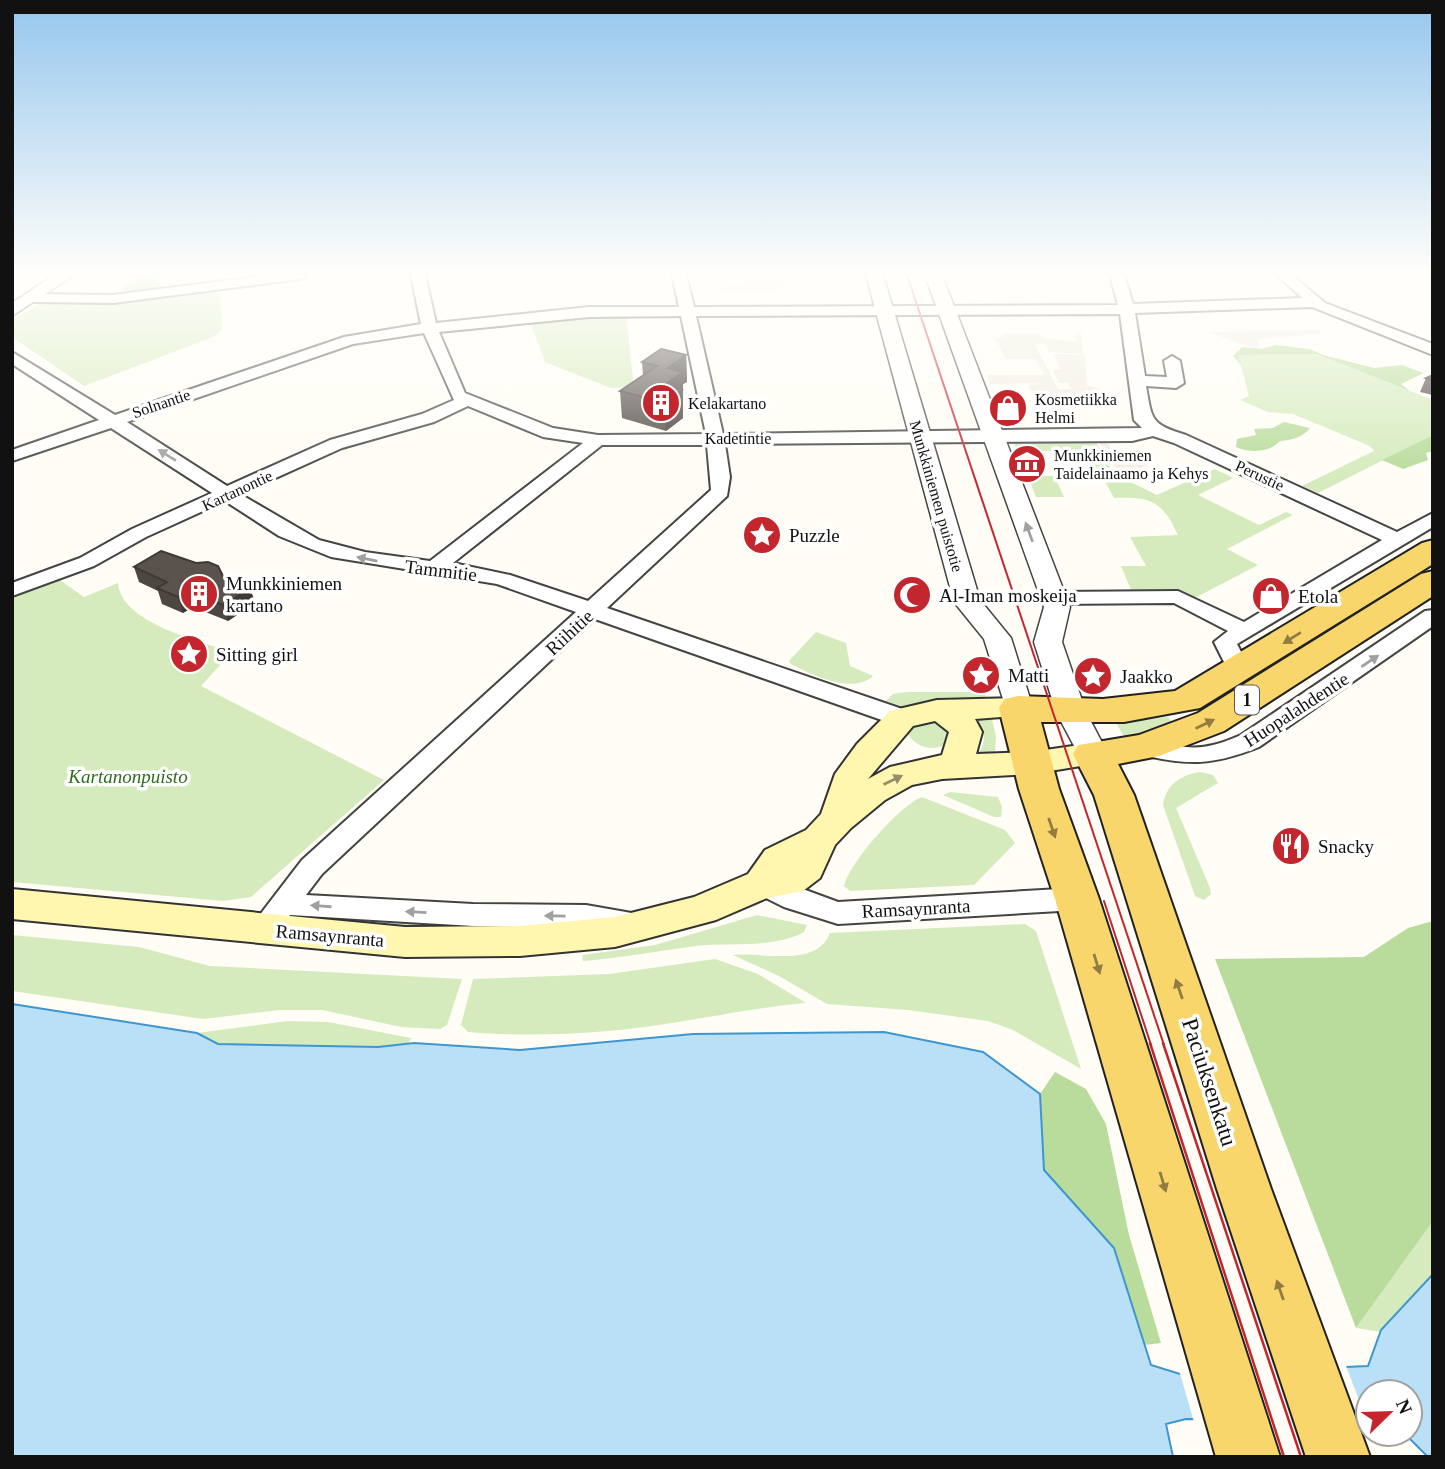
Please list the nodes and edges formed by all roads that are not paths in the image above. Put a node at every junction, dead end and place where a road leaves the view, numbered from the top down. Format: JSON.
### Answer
{"nodes":[{"id":1,"x":338,"y":344,"type":"edge"},
{"id":2,"x":436,"y":344,"type":"edge"},
{"id":3,"x":693,"y":344,"type":"edge"},
{"id":4,"x":894,"y":344,"type":"edge"},
{"id":5,"x":960,"y":344,"type":"edge"},
{"id":6,"x":1132,"y":344,"type":"edge"},
{"id":7,"x":1416,"y":344,"type":"edge"},
{"id":8,"x":1433,"y":350,"type":"edge"},
{"id":9,"x":12,"y":356,"type":"edge"},
{"id":10,"x":1172,"y":361,"type":"dead end"},
{"id":11,"x":1137,"y":380,"type":"junction"},
{"id":12,"x":466,"y":401,"type":"junction"},
{"id":13,"x":111,"y":420,"type":"junction"},
{"id":14,"x":1154,"y":431,"type":"junction"},
{"id":15,"x":920,"y":437,"type":"junction"},
{"id":16,"x":995,"y":437,"type":"junction"},
{"id":17,"x":714,"y":439,"type":"junction"},
{"id":18,"x":598,"y":440,"type":"junction"},
{"id":19,"x":12,"y":456,"type":"edge"},
{"id":20,"x":229,"y":494,"type":"junction"},
{"id":21,"x":1433,"y":519,"type":"edge"},
{"id":22,"x":1398,"y":540,"type":"junction"},
{"id":23,"x":1433,"y":550,"type":"edge"},
{"id":24,"x":435,"y":567,"type":"junction"},
{"id":25,"x":1433,"y":581,"type":"edge"},
{"id":26,"x":12,"y":590,"type":"edge"},
{"id":27,"x":1054,"y":598,"type":"junction"},
{"id":28,"x":593,"y":610,"type":"junction"},
{"id":29,"x":1335,"y":611,"type":"junction"},
{"id":30,"x":1433,"y":614,"type":"edge"},
{"id":31,"x":1393,"y":626,"type":"junction"},
{"id":32,"x":1243,"y":631,"type":"junction"},
{"id":33,"x":1239,"y":671,"type":"junction"},
{"id":34,"x":1018,"y":708,"type":"junction"},
{"id":35,"x":937,"y":710,"type":"junction"},
{"id":36,"x":1071,"y":712,"type":"junction"},
{"id":37,"x":898,"y":722,"type":"junction"},
{"id":38,"x":1145,"y":747,"type":"junction"},
{"id":39,"x":1093,"y":754,"type":"junction"},
{"id":40,"x":1032,"y":763,"type":"junction"},
{"id":41,"x":947,"y":767,"type":"junction"},
{"id":42,"x":829,"y":830,"type":"junction"},
{"id":43,"x":762,"y":884,"type":"junction"},
{"id":44,"x":1077,"y":899,"type":"junction"},
{"id":45,"x":12,"y":904,"type":"edge"},
{"id":46,"x":273,"y":916,"type":"junction"},
{"id":47,"x":1335,"y":1450,"type":"edge"},
{"id":48,"x":1246,"y":1451,"type":"edge"}],
"edges":[{"from":1,"to":13,"type":"street","name":"Solnantie"},
{"from":2,"to":12,"type":"street"},
{"from":3,"to":17,"type":"street","name":"Riihitie"},
{"from":4,"to":15,"type":"street","name":"Munkkiniemen puistotie"},
{"from":5,"to":16,"type":"street"},
{"from":6,"to":11,"type":"street"},
{"from":7,"to":8,"type":"street"},
{"from":9,"to":13,"type":"street","name":"Tammitie"},
{"from":10,"to":11,"type":"street"},
{"from":11,"to":14,"type":"street"},
{"from":12,"to":18,"type":"street","name":"Kadetintie"},
{"from":12,"to":20,"type":"street","name":"Kartanontie"},
{"from":13,"to":19,"type":"street","name":"Solnantie"},
{"from":20,"to":13,"type":"street","name":"Tammitie","one_way":true},
{"from":14,"to":16,"type":"street","name":"Kadetintie"},
{"from":14,"to":22,"type":"street","name":"Perustie"},
{"from":15,"to":16,"type":"street","name":"Kadetintie"},
{"from":15,"to":17,"type":"street","name":"Kadetintie"},
{"from":15,"to":34,"type":"street","name":"Munkkiniemen puistotie"},
{"from":27,"to":16,"type":"street","one_way":true},
{"from":17,"to":18,"type":"street","name":"Kadetintie"},
{"from":17,"to":28,"type":"street","name":"Riihitie"},
{"from":18,"to":24,"type":"street"},
{"from":24,"to":20,"type":"street","name":"Tammitie","one_way":true},
{"from":20,"to":26,"type":"street","name":"Kartanontie"},
{"from":21,"to":22,"type":"street"},
{"from":22,"to":32,"type":"street"},
{"from":23,"to":29,"type":"main road","number":"1"},
{"from":24,"to":28,"type":"street","name":"Tammitie"},
{"from":25,"to":31,"type":"main road","name":"Huopalahdentie","number":"1"},
{"from":27,"to":32,"type":"street"},
{"from":27,"to":36,"type":"street"},
{"from":28,"to":37,"type":"street","name":"Tammitie"},
{"from":28,"to":46,"type":"street","name":"Riihitie"},
{"from":29,"to":31,"type":"street","name":"Huopalahdentie"},
{"from":29,"to":33,"type":"main road","number":"1","one_way":true},
{"from":30,"to":31,"type":"street","name":"Huopalahdentie"},
{"from":30,"to":31,"type":"street","name":"Huopalahdentie"},
{"from":38,"to":31,"type":"main road","name":"Huopalahdentie","number":"1","one_way":true},
{"from":38,"to":31,"type":"street","name":"Huopalahdentie","one_way":true},
{"from":32,"to":33,"type":"street"},
{"from":33,"to":36,"type":"main road","number":"1"},
{"from":34,"to":35,"type":"main road"},
{"from":34,"to":36,"type":"main road"},
{"from":34,"to":40,"type":"main road"},
{"from":35,"to":37,"type":"main road"},
{"from":35,"to":41,"type":"main road"},
{"from":36,"to":39,"type":"street","name":"Paciuksenkatu"},
{"from":37,"to":41,"type":"main road"},
{"from":37,"to":42,"type":"main road","name":"Ramsaynranta"},
{"from":38,"to":39,"type":"main road","name":"Huopalahdentie","number":"1"},
{"from":39,"to":40,"type":"main road","name":"Huopalahdentie"},
{"from":47,"to":39,"type":"main road","name":"Paciuksenkatu","one_way":true},
{"from":40,"to":41,"type":"main road","name":"Ramsaynranta"},
{"from":40,"to":44,"type":"main road","one_way":true},
{"from":42,"to":41,"type":"main road","name":"Ramsaynranta","one_way":true},
{"from":42,"to":43,"type":"main road","name":"Ramsaynranta"},
{"from":43,"to":44,"type":"street","name":"Ramsaynranta"},
{"from":43,"to":46,"type":"main road","name":"Ramsaynranta"},
{"from":44,"to":48,"type":"main road","one_way":true},
{"from":45,"to":46,"type":"main road","name":"Ramsaynranta"}]}
